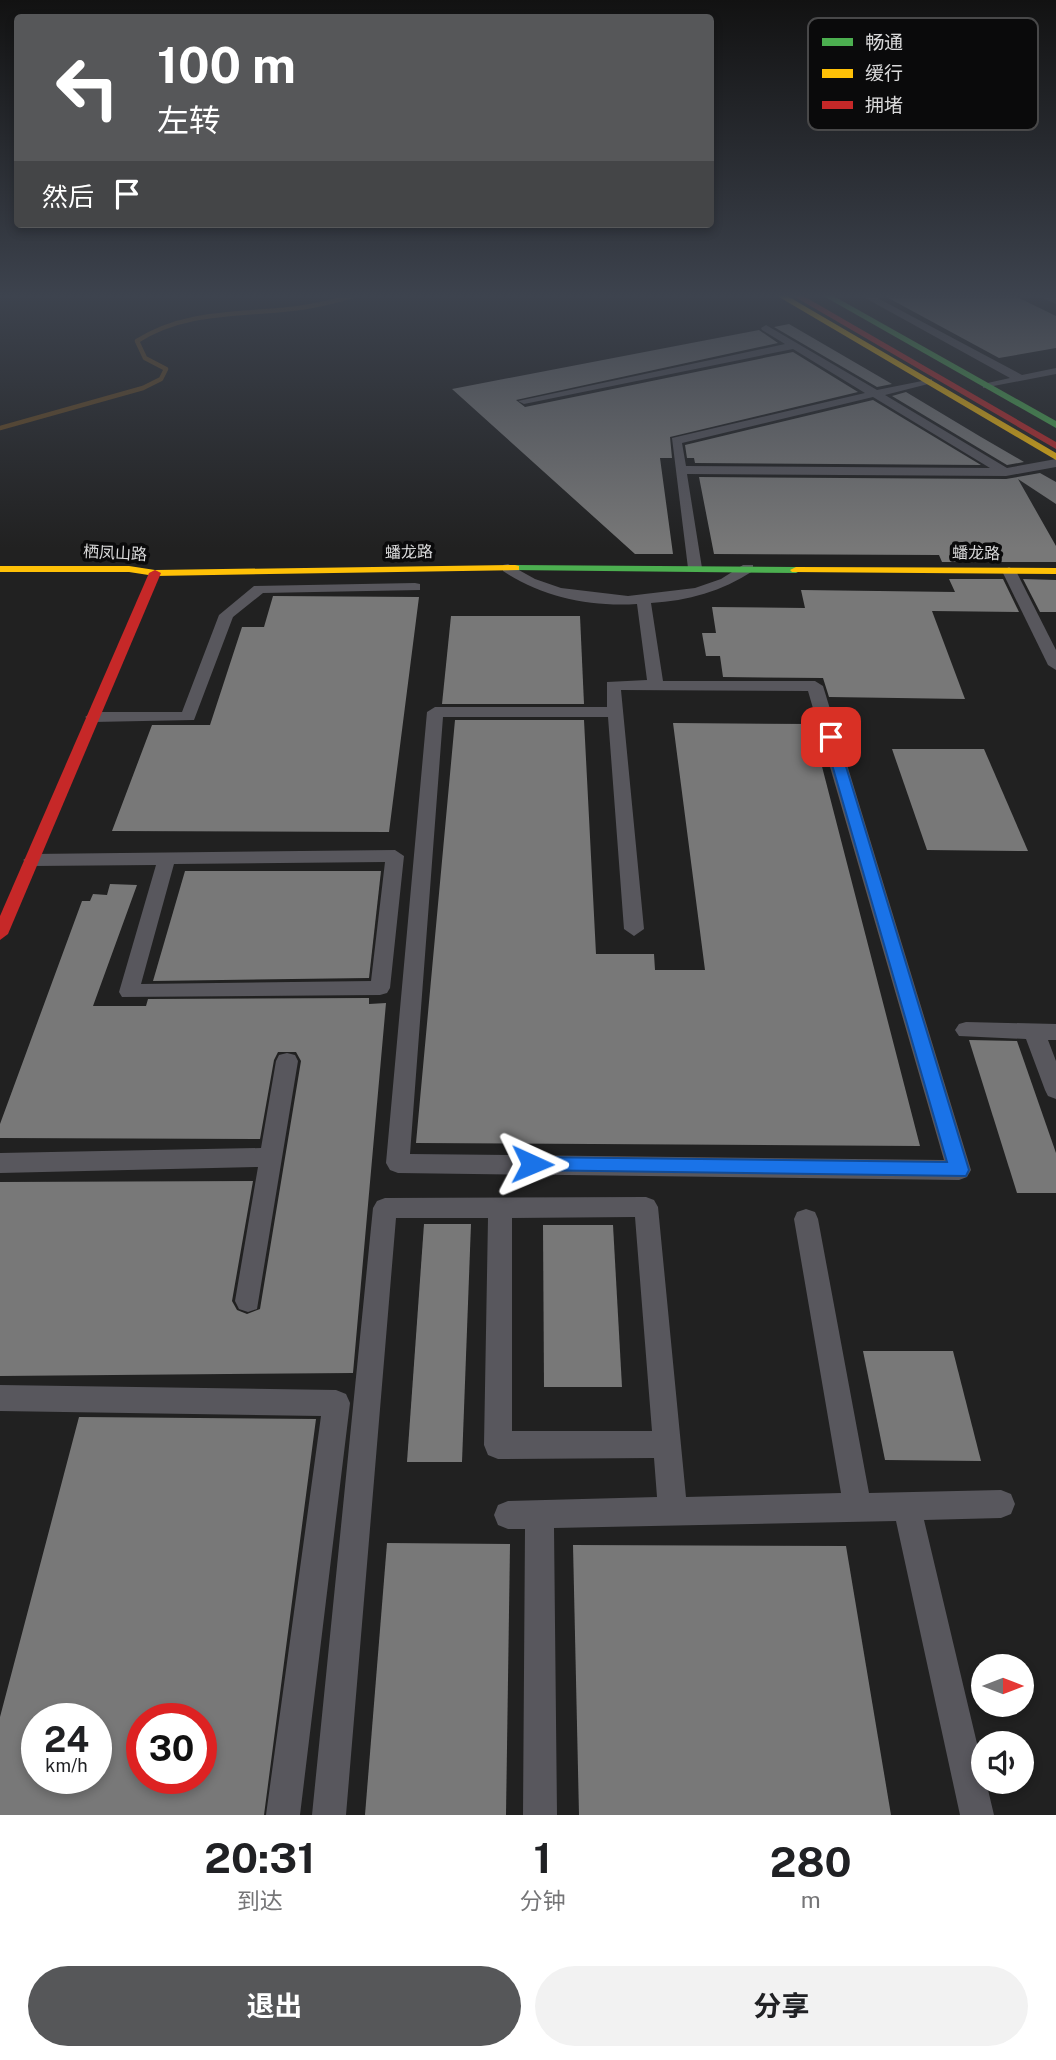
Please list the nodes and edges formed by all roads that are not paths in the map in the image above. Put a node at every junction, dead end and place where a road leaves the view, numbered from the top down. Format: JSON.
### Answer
{"nodes":[{"id":1,"x":632,"y":379,"type":"edge"},
{"id":2,"x":851,"y":379,"type":"edge"},
{"id":3,"x":922,"y":379,"type":"edge"},
{"id":4,"x":940,"y":379,"type":"edge"},
{"id":5,"x":958,"y":379,"type":"edge"},
{"id":6,"x":973,"y":379,"type":"edge"},
{"id":7,"x":1021,"y":379,"type":"edge"},
{"id":8,"x":928,"y":382,"type":"junction"},
{"id":9,"x":986,"y":386,"type":"junction"},
{"id":10,"x":876,"y":394,"type":"junction"},
{"id":11,"x":524,"y":401,"type":"dead end"},
{"id":12,"x":1056,"y":425,"type":"edge"},
{"id":13,"x":1056,"y":435,"type":"edge"},
{"id":14,"x":1056,"y":446,"type":"edge"},
{"id":15,"x":1056,"y":457,"type":"edge"},
{"id":16,"x":1056,"y":463,"type":"edge"},
{"id":17,"x":680,"y":470,"type":"junction"},
{"id":18,"x":1006,"y":472,"type":"junction"},
{"id":19,"x":508,"y":568,"type":"junction"},
{"id":20,"x":695,"y":568,"type":"junction"},
{"id":21,"x":748,"y":568,"type":"junction"},
{"id":22,"x":0,"y":569,"type":"edge"},
{"id":23,"x":1009,"y":571,"type":"junction"},
{"id":24,"x":1056,"y":571,"type":"edge"},
{"id":25,"x":155,"y":573,"type":"junction"},
{"id":26,"x":0,"y":586,"type":"edge"},
{"id":27,"x":415,"y":587,"type":"dead end"},
{"id":28,"x":643,"y":598,"type":"junction"},
{"id":29,"x":1056,"y":665,"type":"edge"},
{"id":30,"x":656,"y":685,"type":"junction"},
{"id":31,"x":615,"y":712,"type":"junction"},
{"id":32,"x":93,"y":717,"type":"junction"},
{"id":33,"x":167,"y":859,"type":"junction"},
{"id":34,"x":32,"y":860,"type":"junction"},
{"id":35,"x":634,"y":929,"type":"dead end"},
{"id":36,"x":0,"y":934,"type":"edge"},
{"id":37,"x":967,"y":1030,"type":"dead end"},
{"id":38,"x":1045,"y":1032,"type":"edge"},
{"id":39,"x":287,"y":1061,"type":"dead end"},
{"id":40,"x":1056,"y":1090,"type":"edge"},
{"id":41,"x":270,"y":1157,"type":"junction"},
{"id":42,"x":0,"y":1163,"type":"edge"},
{"id":43,"x":500,"y":1208,"type":"junction"},
{"id":44,"x":806,"y":1219,"type":"dead end"},
{"id":45,"x":248,"y":1301,"type":"dead end"},
{"id":46,"x":0,"y":1398,"type":"edge"},
{"id":47,"x":667,"y":1444,"type":"junction"},
{"id":48,"x":1001,"y":1504,"type":"dead end"},
{"id":49,"x":907,"y":1507,"type":"junction"},
{"id":50,"x":858,"y":1509,"type":"junction"},
{"id":51,"x":673,"y":1512,"type":"junction"},
{"id":52,"x":539,"y":1514,"type":"junction"},
{"id":53,"x":508,"y":1515,"type":"dead end"},
{"id":54,"x":283,"y":1815,"type":"edge"},
{"id":55,"x":329,"y":1815,"type":"edge"},
{"id":56,"x":540,"y":1815,"type":"edge"},
{"id":57,"x":977,"y":1815,"type":"edge"}],
"edges":[{"from":1,"to":11,"type":"street"},
{"from":2,"to":10,"type":"street"},
{"from":3,"to":8,"type":"street"},
{"from":4,"to":14,"type":"street"},
{"from":5,"to":13,"type":"street"},
{"from":6,"to":9,"type":"street"},
{"from":7,"to":9,"type":"street"},
{"from":8,"to":10,"type":"street"},
{"from":8,"to":15,"type":"street"},
{"from":9,"to":12,"type":"street"},
{"from":10,"to":17,"type":"street"},
{"from":10,"to":18,"type":"street"},
{"from":16,"to":18,"type":"street"},
{"from":17,"to":18,"type":"street"},
{"from":17,"to":20,"type":"street"},
{"from":19,"to":20,"type":"street","name":"蟠龙路"},
{"from":19,"to":25,"type":"street","name":"蟠龙路"},
{"from":19,"to":28,"type":"street"},
{"from":20,"to":21,"type":"street","name":"蟠龙路"},
{"from":21,"to":23,"type":"street","name":"蟠龙路"},
{"from":21,"to":28,"type":"street"},
{"from":22,"to":25,"type":"street","name":"栖凤山路"},
{"from":23,"to":24,"type":"street","name":"蟠龙路"},
{"from":23,"to":29,"type":"street"},
{"from":25,"to":26,"type":"street","name":"栖凤山路"},
{"from":25,"to":32,"type":"street"},
{"from":27,"to":32,"type":"street"},
{"from":28,"to":30,"type":"street"},
{"from":30,"to":31,"type":"street"},
{"from":30,"to":31,"type":"street"},
{"from":31,"to":35,"type":"street"},
{"from":32,"to":34,"type":"street"},
{"from":33,"to":33,"type":"street"},
{"from":33,"to":34,"type":"street"},
{"from":34,"to":36,"type":"street"},
{"from":37,"to":38,"type":"street"},
{"from":38,"to":40,"type":"street"},
{"from":39,"to":41,"type":"street"},
{"from":41,"to":42,"type":"street"},
{"from":41,"to":45,"type":"street"},
{"from":43,"to":47,"type":"street"},
{"from":43,"to":47,"type":"street"},
{"from":43,"to":55,"type":"street"},
{"from":44,"to":50,"type":"street"},
{"from":46,"to":54,"type":"street"},
{"from":47,"to":51,"type":"street"},
{"from":48,"to":49,"type":"street"},
{"from":49,"to":50,"type":"street"},
{"from":49,"to":57,"type":"street"},
{"from":50,"to":51,"type":"street"},
{"from":51,"to":52,"type":"street"},
{"from":52,"to":53,"type":"street"},
{"from":52,"to":56,"type":"street"}]}
